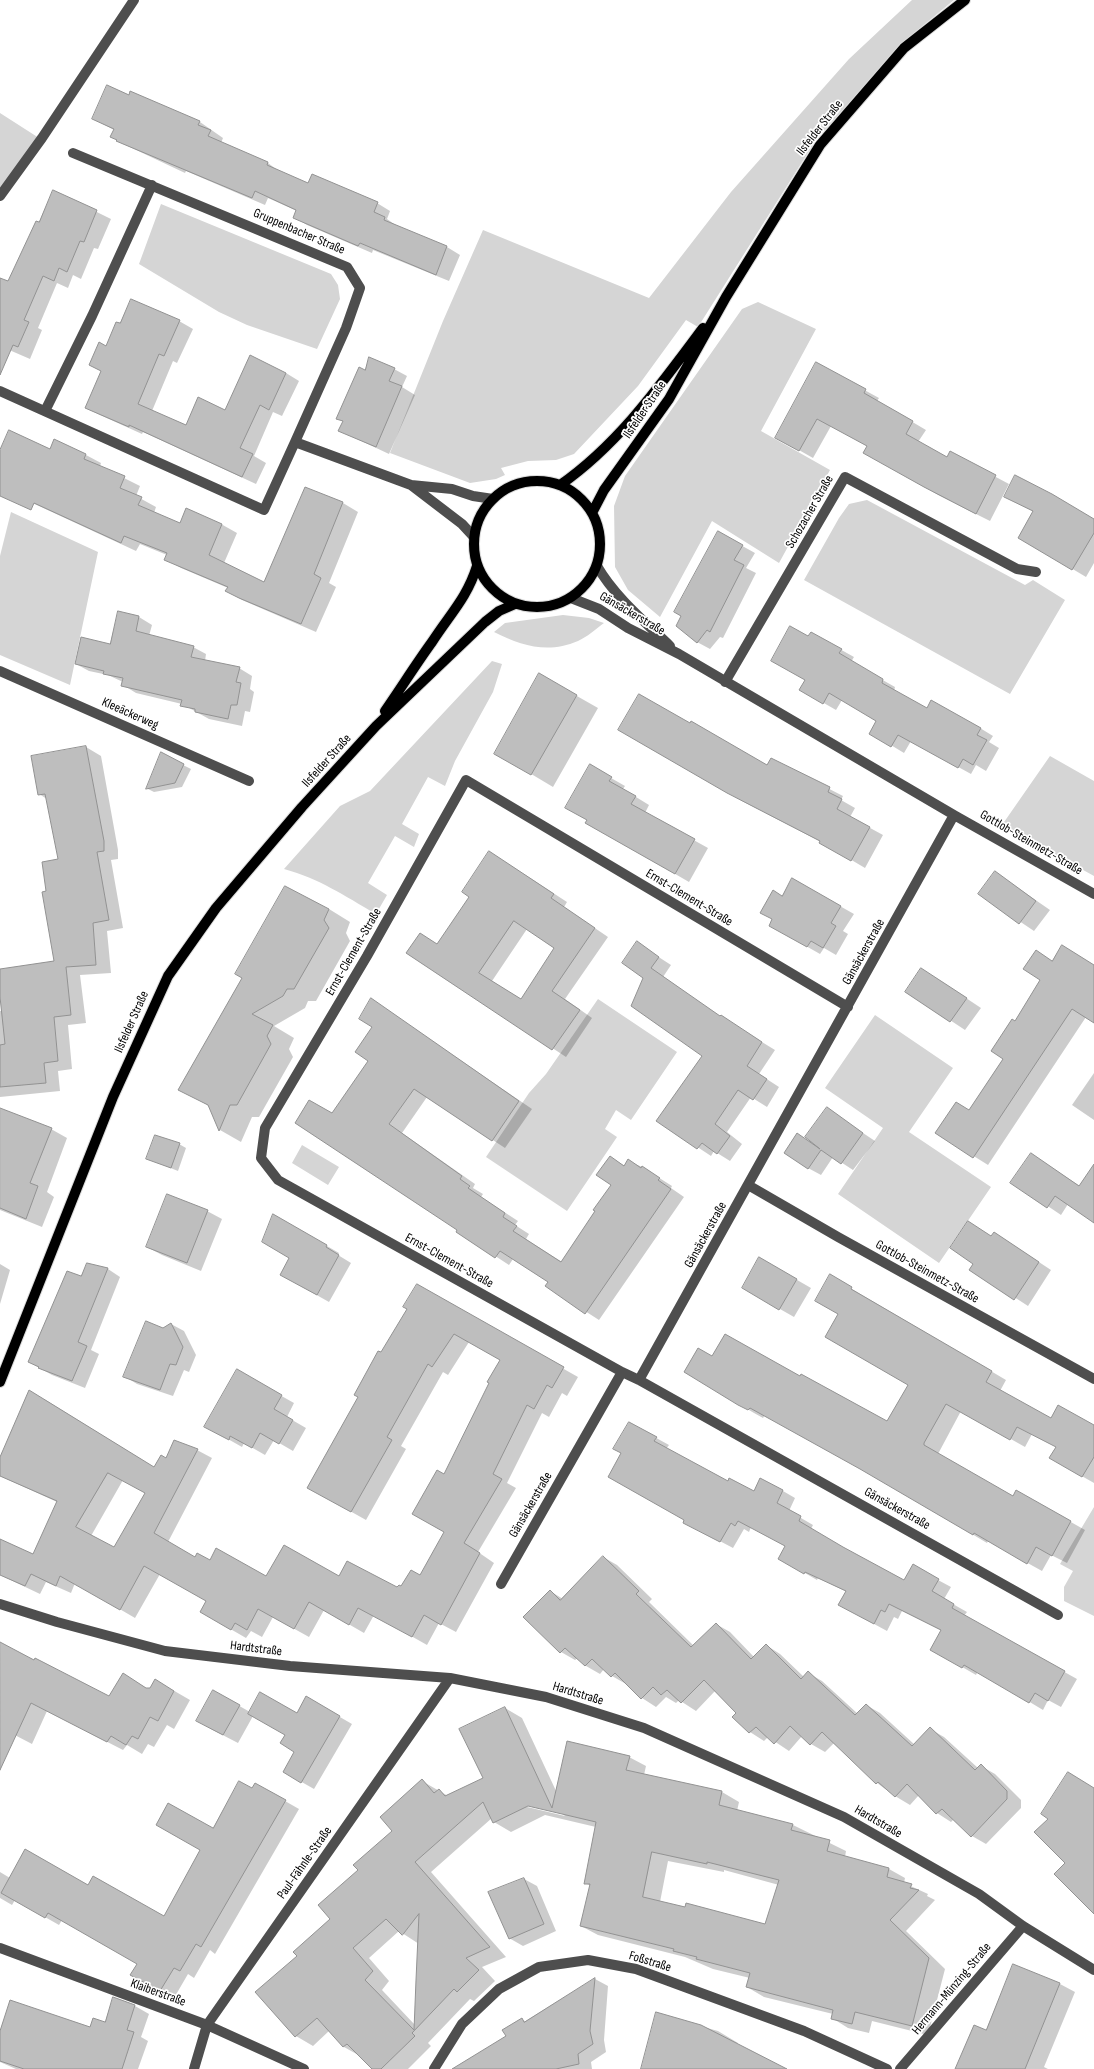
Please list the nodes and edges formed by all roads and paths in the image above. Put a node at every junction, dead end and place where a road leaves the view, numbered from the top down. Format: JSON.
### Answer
{"nodes":[{"id":1,"x":134,"y":0,"type":"edge"},
{"id":2,"x":966,"y":0,"type":"edge"},
{"id":3,"x":73,"y":153,"type":"dead end"},
{"id":4,"x":152,"y":185,"type":"junction"},
{"id":5,"x":0,"y":196,"type":"edge"},
{"id":6,"x":726,"y":297,"type":"junction"},
{"id":7,"x":0,"y":391,"type":"edge"},
{"id":8,"x":45,"y":411,"type":"junction"},
{"id":9,"x":295,"y":442,"type":"junction"},
{"id":10,"x":411,"y":485,"type":"junction"},
{"id":11,"x":560,"y":485,"type":"junction"},
{"id":12,"x":493,"y":499,"type":"junction"},
{"id":13,"x":592,"y":512,"type":"junction"},
{"id":14,"x":474,"y":537,"type":"junction"},
{"id":15,"x":477,"y":566,"type":"junction"},
{"id":16,"x":597,"y":566,"type":"junction"},
{"id":17,"x":1036,"y":572,"type":"dead end"},
{"id":18,"x":571,"y":598,"type":"junction"},
{"id":19,"x":515,"y":604,"type":"junction"},
{"id":20,"x":679,"y":654,"type":"junction"},
{"id":21,"x":0,"y":671,"type":"edge"},
{"id":22,"x":725,"y":682,"type":"junction"},
{"id":23,"x":376,"y":726,"type":"junction"},
{"id":24,"x":249,"y":781,"type":"dead end"},
{"id":25,"x":954,"y":815,"type":"junction"},
{"id":26,"x":1094,"y":894,"type":"edge"},
{"id":27,"x":848,"y":1007,"type":"junction"},
{"id":28,"x":748,"y":1185,"type":"junction"},
{"id":29,"x":622,"y":1372,"type":"junction"},
{"id":30,"x":1094,"y":1379,"type":"edge"},
{"id":31,"x":639,"y":1380,"type":"junction"},
{"id":32,"x":0,"y":1382,"type":"edge"},
{"id":33,"x":501,"y":1584,"type":"dead end"},
{"id":34,"x":0,"y":1604,"type":"edge"},
{"id":35,"x":1058,"y":1615,"type":"dead end"},
{"id":36,"x":450,"y":1678,"type":"junction"},
{"id":37,"x":1023,"y":1926,"type":"junction"},
{"id":38,"x":0,"y":1948,"type":"edge"},
{"id":39,"x":1094,"y":1970,"type":"edge"},
{"id":40,"x":207,"y":2025,"type":"junction"},
{"id":41,"x":194,"y":2069,"type":"edge"},
{"id":42,"x":304,"y":2069,"type":"edge"},
{"id":43,"x":434,"y":2069,"type":"edge"},
{"id":44,"x":887,"y":2069,"type":"edge"},
{"id":45,"x":900,"y":2069,"type":"edge"}],
"edges":[{"from":1,"to":5,"type":"street"},
{"from":2,"to":6,"type":"main road","name":"Ilsfelder Straße"},
{"from":3,"to":4,"type":"street","name":"Gruppenbacher Straße"},
{"from":4,"to":8,"type":"street"},
{"from":4,"to":9,"type":"street","name":"Gruppenbacher Straße"},
{"from":6,"to":11,"type":"main road","name":"Ilsfelder Straße"},
{"from":6,"to":13,"type":"main road","name":"Ilsfelder Straße"},
{"from":7,"to":8,"type":"street","name":"Gruppenbacher Straße"},
{"from":8,"to":9,"type":"street","name":"Gruppenbacher Straße"},
{"from":9,"to":10,"type":"street"},
{"from":10,"to":12,"type":"street"},
{"from":10,"to":14,"type":"street"},
{"from":11,"to":12,"type":"main road","name":"Ilsfelder Straße"},
{"from":11,"to":13,"type":"main road","name":"Ilsfelder Straße"},
{"from":12,"to":14,"type":"main road","name":"Ilsfelder Straße"},
{"from":13,"to":16,"type":"main road","name":"Ilsfelder Straße"},
{"from":14,"to":15,"type":"main road","name":"Ilsfelder Straße"},
{"from":15,"to":19,"type":"main road","name":"Ilsfelder Straße"},
{"from":15,"to":23,"type":"main road","name":"Ilsfelder Straße"},
{"from":16,"to":18,"type":"main road","name":"Ilsfelder Straße"},
{"from":16,"to":20,"type":"street","name":"Gänsäckerstraße"},
{"from":17,"to":22,"type":"street","name":"Schozacher Straße"},
{"from":18,"to":19,"type":"main road","name":"Ilsfelder Straße"},
{"from":18,"to":20,"type":"street","name":"Gänsäckerstraße"},
{"from":19,"to":23,"type":"main road","name":"Ilsfelder Straße"},
{"from":20,"to":22,"type":"street","name":"Gänsäckerstraße"},
{"from":21,"to":24,"type":"street","name":"Kleeäckerweg"},
{"from":22,"to":25,"type":"street","name":"Gänsäckerstraße"},
{"from":23,"to":32,"type":"main road","name":"Ilsfelder Straße"},
{"from":25,"to":26,"type":"street","name":"Gottlob-Steinmetz-Straße"},
{"from":25,"to":27,"type":"street","name":"Gänsäckerstraße"},
{"from":27,"to":28,"type":"street","name":"Gänsäckerstraße"},
{"from":27,"to":29,"type":"street","name":"Ernst-Clement-Straße"},
{"from":28,"to":30,"type":"street","name":"Gottlob-Steinmetz-Straße"},
{"from":28,"to":31,"type":"street","name":"Gänsäckerstraße"},
{"from":29,"to":31,"type":"street","name":"Gänsäckerstraße"},
{"from":29,"to":33,"type":"street","name":"Gänsäckerstraße"},
{"from":31,"to":35,"type":"street","name":"Gänsäckerstraße"},
{"from":34,"to":36,"type":"street","name":"Hardtstraße"},
{"from":36,"to":37,"type":"street","name":"Hardtstraße"},
{"from":36,"to":40,"type":"street","name":"Paul-Fähnle-Straße"},
{"from":37,"to":39,"type":"street","name":"Hardtstraße"},
{"from":37,"to":45,"type":"street","name":"Hermann-Münzing-Straße"},
{"from":38,"to":40,"type":"street","name":"Klaiberstraße"},
{"from":40,"to":41,"type":"street","name":"Paul-Fähnle-Straße"},
{"from":40,"to":42,"type":"street","name":"Klaiberstraße"},
{"from":43,"to":44,"type":"street","name":"Foßstraße"}]}
